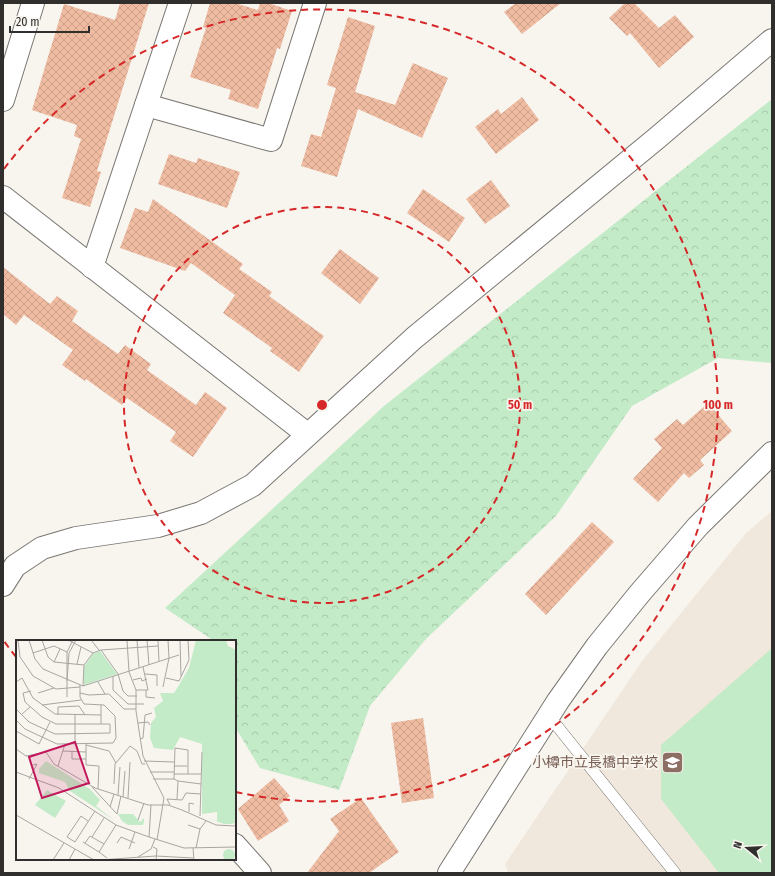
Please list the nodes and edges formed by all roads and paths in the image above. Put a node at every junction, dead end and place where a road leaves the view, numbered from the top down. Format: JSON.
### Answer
{"nodes":[{"id":1,"x":180,"y":3,"type":"edge"},
{"id":2,"x":315,"y":3,"type":"edge"},
{"id":3,"x":29,"y":4,"type":"edge"},
{"id":4,"x":772,"y":40,"type":"edge"},
{"id":5,"x":3,"y":100,"type":"edge"},
{"id":6,"x":146,"y":105,"type":"junction"},
{"id":7,"x":3,"y":196,"type":"edge"},
{"id":8,"x":92,"y":267,"type":"junction"},
{"id":9,"x":307,"y":434,"type":"junction"},
{"id":10,"x":772,"y":453,"type":"edge"},
{"id":11,"x":3,"y":585,"type":"edge"},
{"id":12,"x":549,"y":716,"type":"junction"},
{"id":13,"x":236,"y":846,"type":"edge"},
{"id":14,"x":260,"y":873,"type":"edge"},
{"id":15,"x":449,"y":873,"type":"edge"},
{"id":16,"x":675,"y":873,"type":"edge"}],
"edges":[{"from":1,"to":6,"type":"street"},
{"from":2,"to":6,"type":"street"},
{"from":3,"to":5,"type":"street"},
{"from":4,"to":9,"type":"street"},
{"from":6,"to":8,"type":"street"},
{"from":7,"to":8,"type":"street"},
{"from":8,"to":9,"type":"street"},
{"from":9,"to":11,"type":"street"},
{"from":10,"to":12,"type":"street"},
{"from":12,"to":15,"type":"street"},
{"from":12,"to":16,"type":"lane"},
{"from":13,"to":14,"type":"street"}]}
